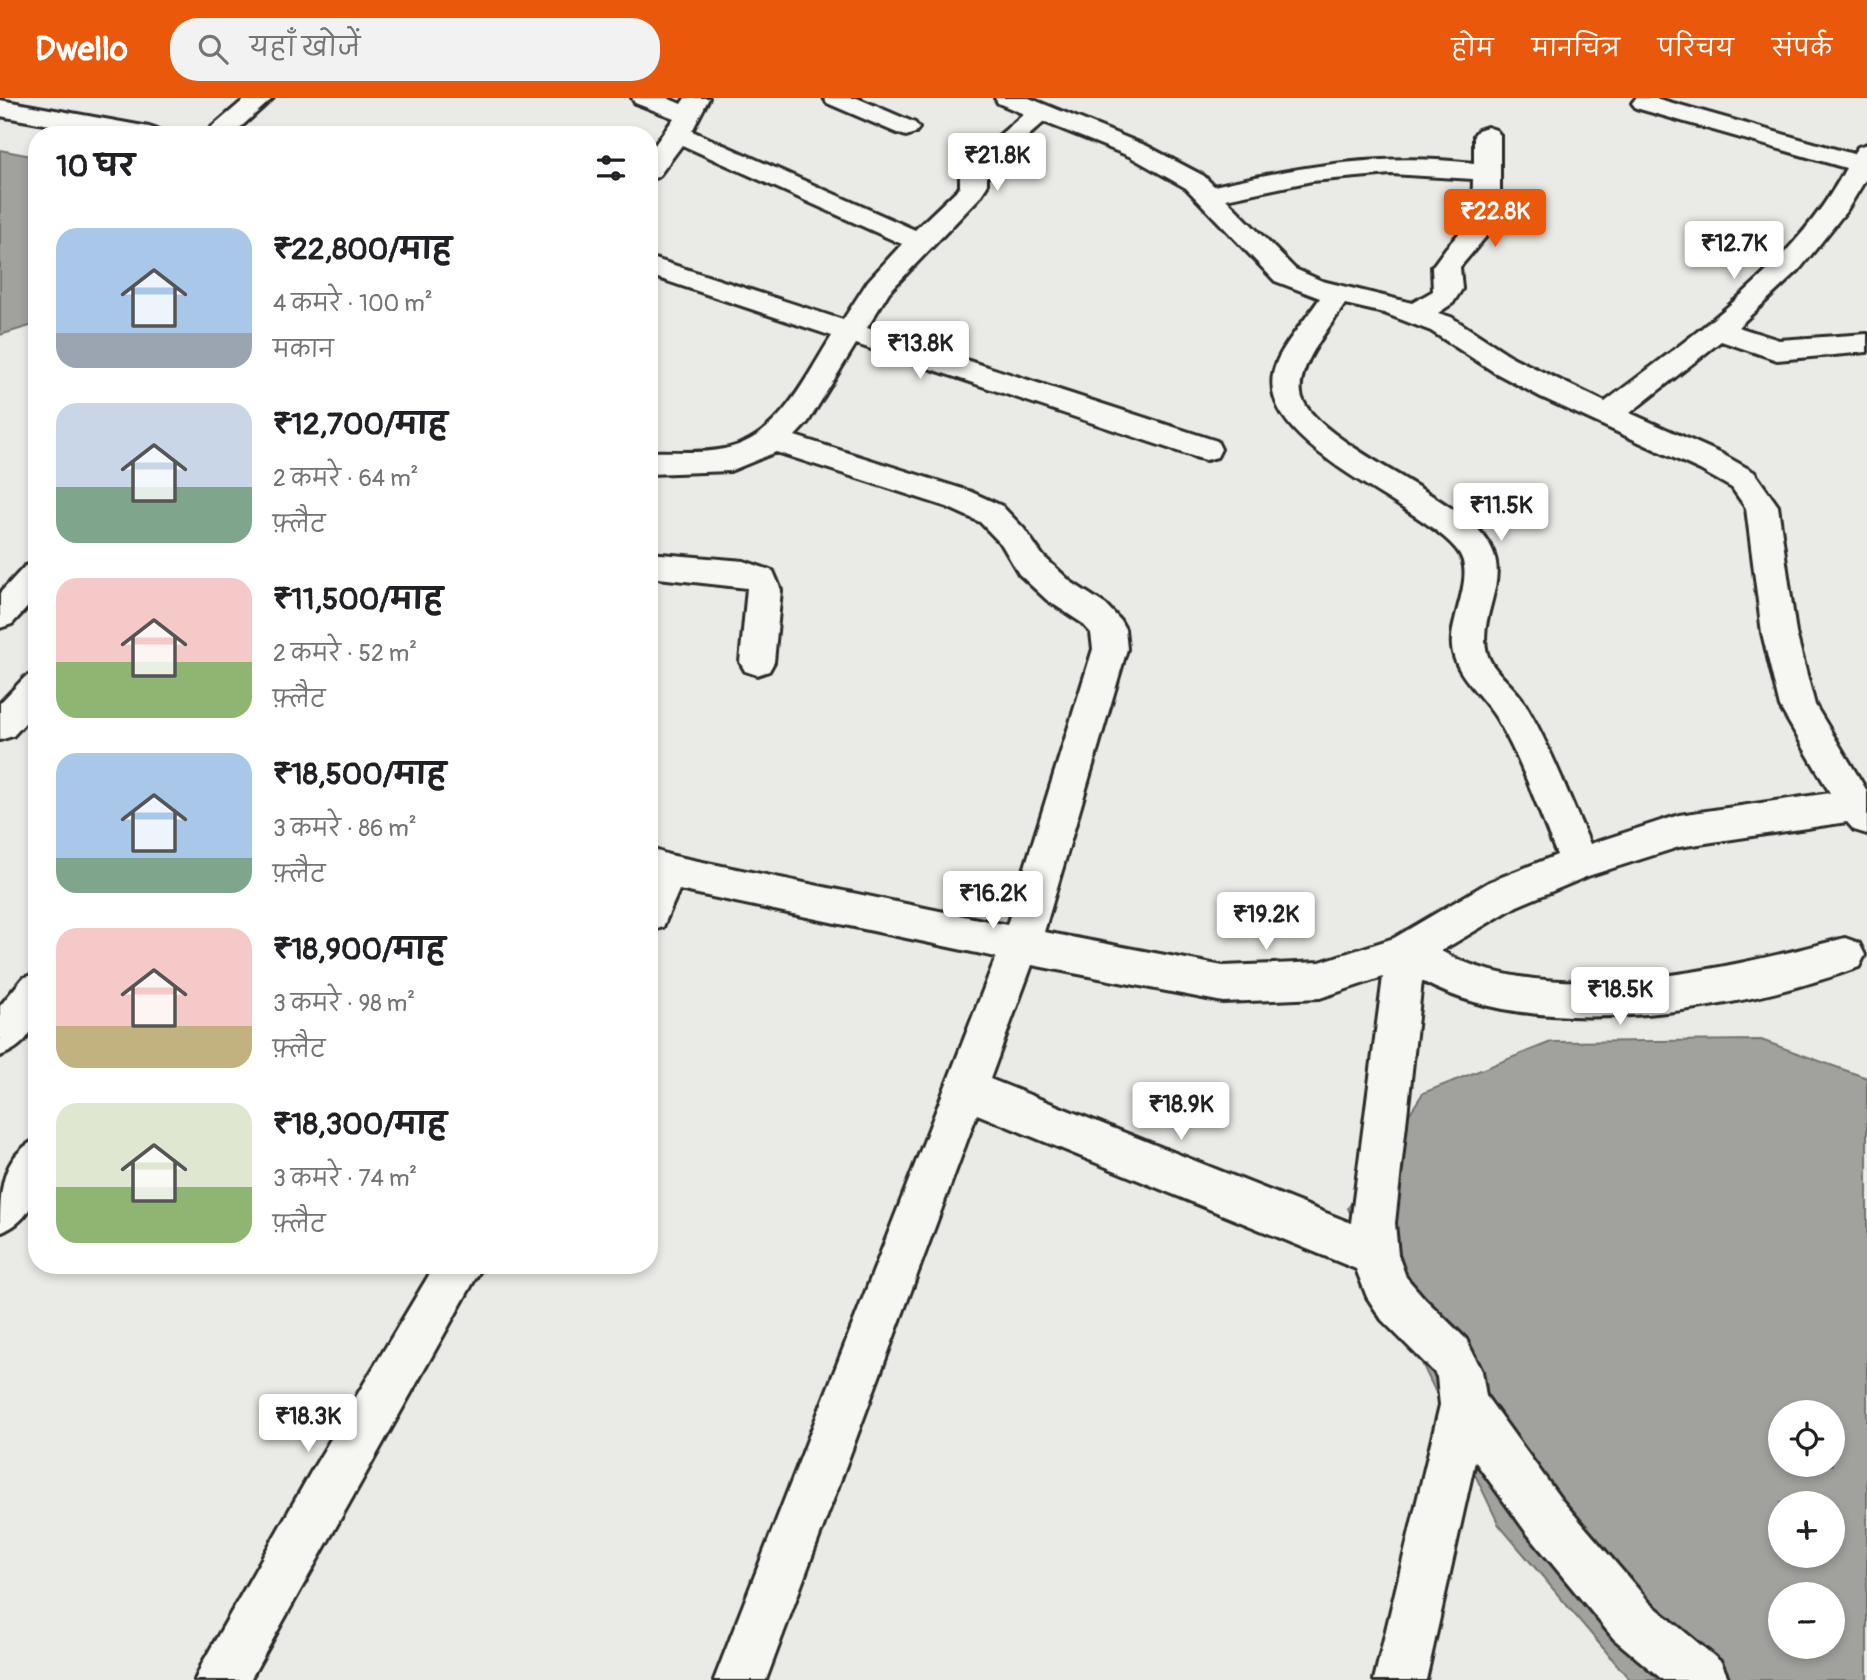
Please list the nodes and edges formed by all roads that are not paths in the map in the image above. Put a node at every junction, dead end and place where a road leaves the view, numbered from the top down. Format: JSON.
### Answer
{"nodes":[{"id":1,"x":261,"y":98,"type":"edge"},
{"id":2,"x":644,"y":98,"type":"edge"},
{"id":3,"x":836,"y":98,"type":"edge"},
{"id":4,"x":1007,"y":98,"type":"edge"},
{"id":5,"x":1645,"y":103,"type":"dead end"},
{"id":6,"x":0,"y":108,"type":"edge"},
{"id":7,"x":1041,"y":112,"type":"junction"},
{"id":8,"x":688,"y":116,"type":"edge"},
{"id":9,"x":99,"y":126,"type":"edge"},
{"id":10,"x":227,"y":126,"type":"edge"},
{"id":11,"x":906,"y":128,"type":"dead end"},
{"id":12,"x":1487,"y":135,"type":"dead end"},
{"id":13,"x":658,"y":158,"type":"edge"},
{"id":14,"x":1865,"y":161,"type":"edge"},
{"id":15,"x":1487,"y":173,"type":"junction"},
{"id":16,"x":1209,"y":195,"type":"junction"},
{"id":17,"x":919,"y":242,"type":"junction"},
{"id":18,"x":658,"y":270,"type":"edge"},
{"id":19,"x":1337,"y":294,"type":"junction"},
{"id":20,"x":1415,"y":314,"type":"junction"},
{"id":21,"x":1717,"y":330,"type":"junction"},
{"id":22,"x":848,"y":331,"type":"junction"},
{"id":23,"x":1867,"y":343,"type":"edge"},
{"id":24,"x":1609,"y":414,"type":"junction"},
{"id":25,"x":774,"y":440,"type":"junction"},
{"id":26,"x":1206,"y":449,"type":"dead end"},
{"id":27,"x":658,"y":463,"type":"edge"},
{"id":28,"x":658,"y":566,"type":"edge"},
{"id":29,"x":28,"y":578,"type":"edge"},
{"id":30,"x":0,"y":580,"type":"edge"},
{"id":31,"x":28,"y":585,"type":"edge"},
{"id":32,"x":0,"y":615,"type":"edge"},
{"id":33,"x":757,"y":662,"type":"dead end"},
{"id":34,"x":28,"y":696,"type":"edge"},
{"id":35,"x":0,"y":726,"type":"edge"},
{"id":36,"x":1861,"y":812,"type":"edge"},
{"id":37,"x":1579,"y":863,"type":"junction"},
{"id":38,"x":658,"y":870,"type":"edge"},
{"id":39,"x":1020,"y":945,"type":"junction"},
{"id":40,"x":1406,"y":952,"type":"junction"},
{"id":41,"x":1846,"y":955,"type":"dead end"},
{"id":42,"x":28,"y":1002,"type":"edge"},
{"id":43,"x":0,"y":1037,"type":"edge"},
{"id":44,"x":965,"y":1089,"type":"junction"},
{"id":45,"x":28,"y":1172,"type":"edge"},
{"id":46,"x":0,"y":1211,"type":"edge"},
{"id":47,"x":1373,"y":1254,"type":"junction"},
{"id":48,"x":456,"y":1274,"type":"edge"},
{"id":49,"x":1464,"y":1405,"type":"junction"},
{"id":50,"x":221,"y":1680,"type":"edge"},
{"id":51,"x":740,"y":1680,"type":"edge"},
{"id":52,"x":1400,"y":1680,"type":"edge"},
{"id":53,"x":1703,"y":1680,"type":"edge"}],
"edges":[{"from":1,"to":10,"type":"street"},
{"from":2,"to":8,"type":"street"},
{"from":3,"to":11,"type":"street"},
{"from":4,"to":7,"type":"street"},
{"from":5,"to":14,"type":"street"},
{"from":6,"to":9,"type":"street"},
{"from":7,"to":16,"type":"street"},
{"from":7,"to":17,"type":"street"},
{"from":8,"to":13,"type":"street"},
{"from":8,"to":17,"type":"street"},
{"from":12,"to":15,"type":"street"},
{"from":14,"to":21,"type":"street"},
{"from":15,"to":16,"type":"street"},
{"from":15,"to":20,"type":"street"},
{"from":16,"to":19,"type":"street"},
{"from":17,"to":22,"type":"street"},
{"from":18,"to":22,"type":"street"},
{"from":19,"to":20,"type":"street"},
{"from":19,"to":37,"type":"street"},
{"from":20,"to":24,"type":"street"},
{"from":21,"to":23,"type":"street"},
{"from":21,"to":24,"type":"street"},
{"from":22,"to":25,"type":"street"},
{"from":22,"to":26,"type":"street"},
{"from":24,"to":36,"type":"street"},
{"from":25,"to":27,"type":"street"},
{"from":25,"to":39,"type":"street"},
{"from":28,"to":33,"type":"street"},
{"from":29,"to":30,"type":"street"},
{"from":31,"to":32,"type":"street"},
{"from":34,"to":35,"type":"street"},
{"from":36,"to":37,"type":"street"},
{"from":37,"to":40,"type":"street"},
{"from":38,"to":39,"type":"street"},
{"from":39,"to":40,"type":"street"},
{"from":39,"to":44,"type":"street"},
{"from":40,"to":41,"type":"street"},
{"from":40,"to":47,"type":"street"},
{"from":42,"to":43,"type":"street"},
{"from":44,"to":47,"type":"street"},
{"from":44,"to":51,"type":"street"},
{"from":45,"to":46,"type":"street"},
{"from":47,"to":49,"type":"street"},
{"from":48,"to":50,"type":"street"},
{"from":49,"to":52,"type":"street"},
{"from":49,"to":53,"type":"street"}]}
